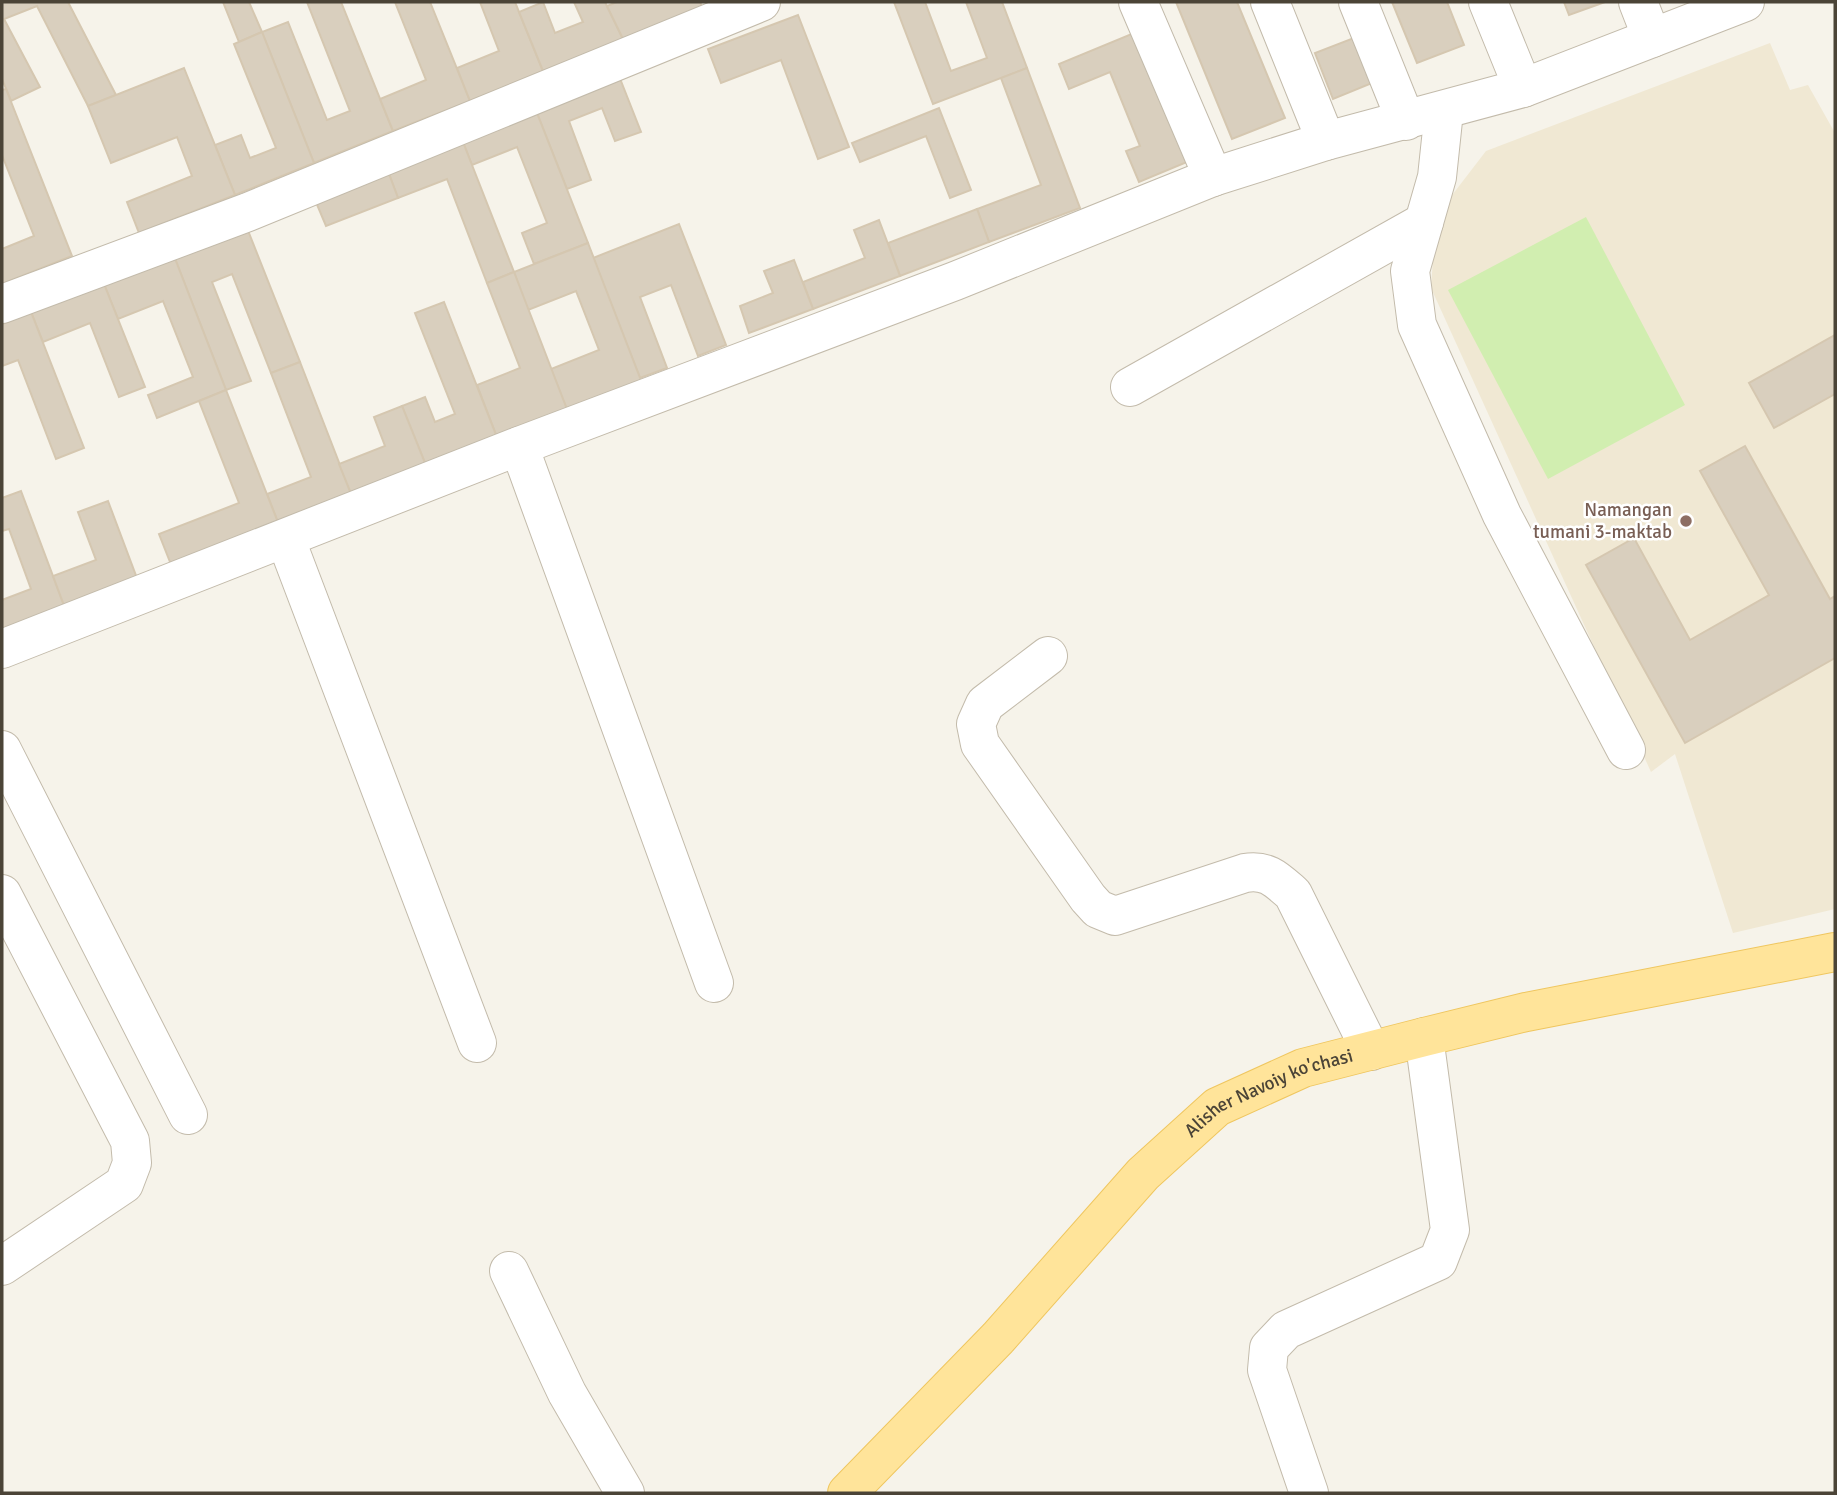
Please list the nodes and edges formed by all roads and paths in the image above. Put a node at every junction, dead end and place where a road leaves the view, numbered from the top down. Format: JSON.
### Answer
{"nodes":[{"id":1,"x":761,"y":2,"type":"edge"},
{"id":2,"x":1138,"y":2,"type":"edge"},
{"id":3,"x":1270,"y":2,"type":"edge"},
{"id":4,"x":1358,"y":2,"type":"edge"},
{"id":5,"x":1488,"y":2,"type":"edge"},
{"id":6,"x":1638,"y":2,"type":"edge"},
{"id":7,"x":1733,"y":4,"type":"edge"},
{"id":8,"x":1652,"y":38,"type":"junction"},
{"id":9,"x":1522,"y":88,"type":"junction"},
{"id":10,"x":1444,"y":110,"type":"junction"},
{"id":11,"x":1406,"y":121,"type":"junction"},
{"id":12,"x":1326,"y":141,"type":"junction"},
{"id":13,"x":1213,"y":177,"type":"junction"},
{"id":14,"x":1423,"y":222,"type":"junction"},
{"id":15,"x":2,"y":304,"type":"edge"},
{"id":16,"x":1130,"y":387,"type":"dead end"},
{"id":17,"x":519,"y":446,"type":"junction"},
{"id":18,"x":286,"y":540,"type":"junction"},
{"id":19,"x":2,"y":649,"type":"edge"},
{"id":20,"x":1048,"y":656,"type":"dead end"},
{"id":21,"x":2,"y":750,"type":"edge"},
{"id":22,"x":1626,"y":750,"type":"dead end"},
{"id":23,"x":5,"y":909,"type":"edge"},
{"id":24,"x":1835,"y":952,"type":"edge"},
{"id":25,"x":714,"y":982,"type":"dead end"},
{"id":26,"x":1424,"y":1037,"type":"junction"},
{"id":27,"x":477,"y":1043,"type":"dead end"},
{"id":28,"x":1371,"y":1051,"type":"junction"},
{"id":29,"x":188,"y":1115,"type":"dead end"},
{"id":30,"x":2,"y":1266,"type":"edge"},
{"id":31,"x":509,"y":1270,"type":"dead end"},
{"id":32,"x":625,"y":1493,"type":"edge"},
{"id":33,"x":847,"y":1493,"type":"edge"},
{"id":34,"x":1309,"y":1493,"type":"edge"}],
"edges":[{"from":1,"to":15,"type":"street"},
{"from":2,"to":13,"type":"street"},
{"from":3,"to":12,"type":"street"},
{"from":4,"to":11,"type":"street"},
{"from":5,"to":9,"type":"street"},
{"from":6,"to":8,"type":"street"},
{"from":7,"to":8,"type":"street"},
{"from":8,"to":9,"type":"street"},
{"from":9,"to":10,"type":"street"},
{"from":10,"to":11,"type":"street"},
{"from":10,"to":14,"type":"street"},
{"from":11,"to":12,"type":"street"},
{"from":12,"to":13,"type":"street"},
{"from":13,"to":17,"type":"street"},
{"from":14,"to":16,"type":"street"},
{"from":14,"to":22,"type":"street"},
{"from":17,"to":18,"type":"street"},
{"from":17,"to":25,"type":"street"},
{"from":18,"to":19,"type":"street"},
{"from":18,"to":27,"type":"street"},
{"from":20,"to":28,"type":"street"},
{"from":21,"to":29,"type":"street"},
{"from":23,"to":30,"type":"street"},
{"from":24,"to":26,"type":"main road","name":"Alisher Navoiy ko'chasi"},
{"from":26,"to":28,"type":"main road","name":"Alisher Navoiy ko'chasi"},
{"from":26,"to":34,"type":"street"},
{"from":28,"to":33,"type":"main road","name":"Alisher Navoiy ko'chasi"},
{"from":31,"to":32,"type":"street"}]}
